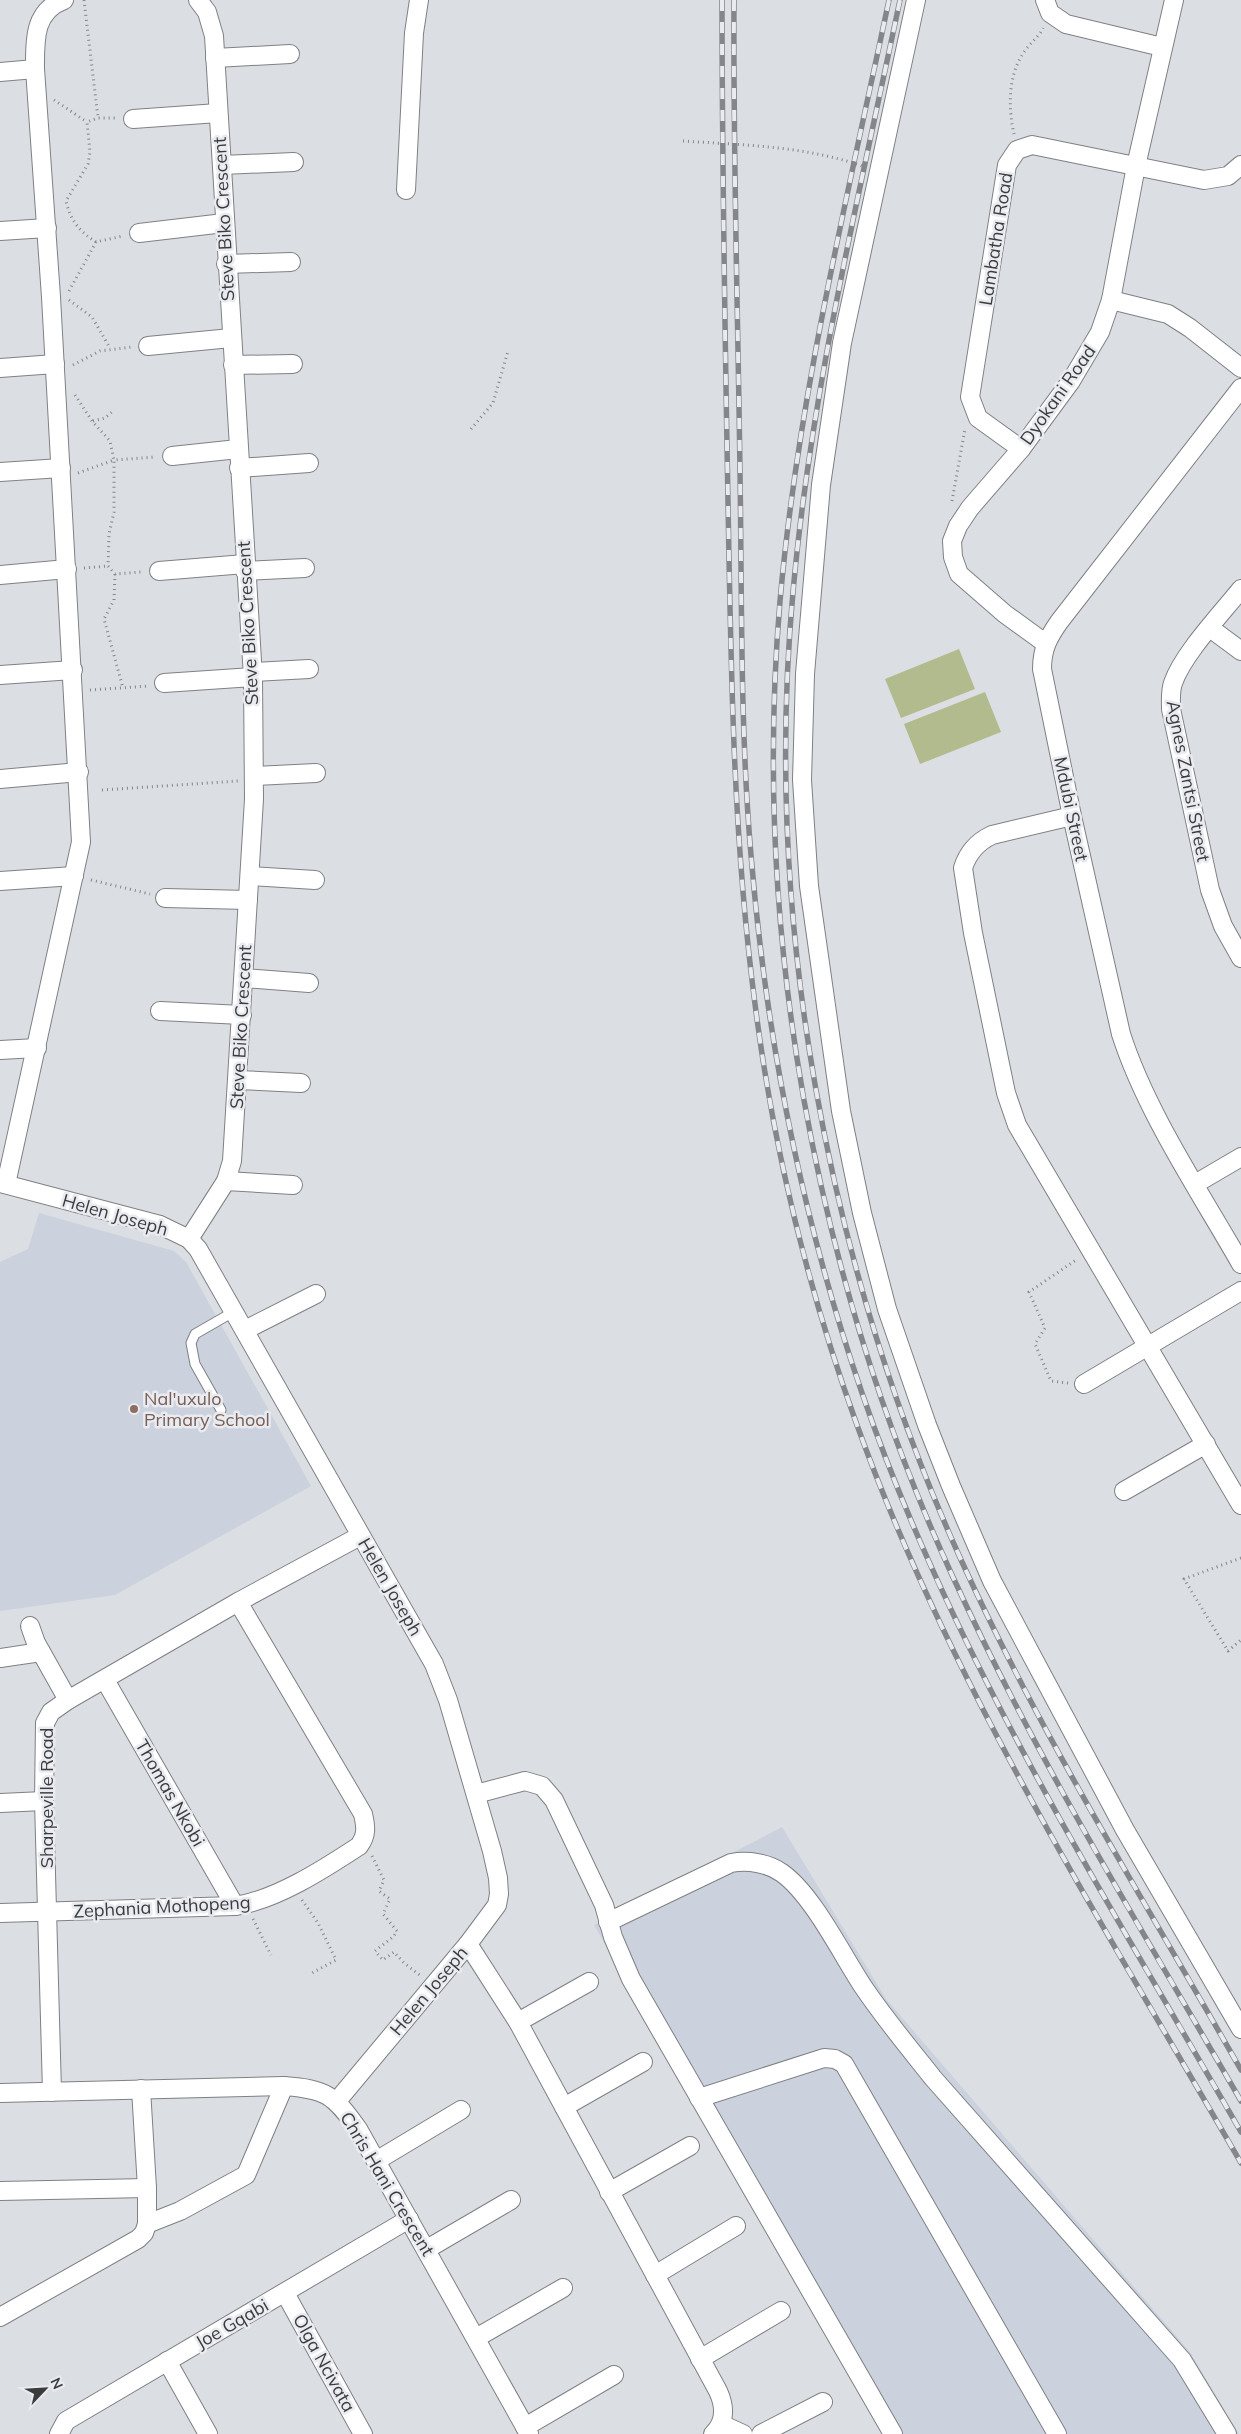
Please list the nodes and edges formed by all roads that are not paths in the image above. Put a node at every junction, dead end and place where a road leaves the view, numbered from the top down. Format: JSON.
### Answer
{"nodes":[{"id":1,"x":198,"y":0,"type":"edge"},
{"id":2,"x":419,"y":0,"type":"edge"},
{"id":3,"x":916,"y":0,"type":"edge"},
{"id":4,"x":1174,"y":0,"type":"edge"},
{"id":5,"x":59,"y":1,"type":"edge"},
{"id":6,"x":1048,"y":7,"type":"edge"},
{"id":7,"x":1162,"y":48,"type":"junction"},
{"id":8,"x":290,"y":54,"type":"dead end"},
{"id":9,"x":215,"y":58,"type":"junction"},
{"id":10,"x":35,"y":69,"type":"junction"},
{"id":11,"x":0,"y":72,"type":"edge"},
{"id":12,"x":218,"y":113,"type":"junction"},
{"id":13,"x":133,"y":119,"type":"road end"},
{"id":14,"x":294,"y":162,"type":"dead end"},
{"id":15,"x":222,"y":165,"type":"junction"},
{"id":16,"x":1241,"y":165,"type":"edge"},
{"id":17,"x":1136,"y":166,"type":"junction"},
{"id":18,"x":406,"y":190,"type":"dead end"},
{"id":19,"x":224,"y":223,"type":"junction"},
{"id":20,"x":47,"y":228,"type":"junction"},
{"id":21,"x":0,"y":231,"type":"edge"},
{"id":22,"x":139,"y":232,"type":"road end"},
{"id":23,"x":290,"y":262,"type":"dead end"},
{"id":24,"x":226,"y":264,"type":"junction"},
{"id":25,"x":1112,"y":300,"type":"junction"},
{"id":26,"x":231,"y":338,"type":"junction"},
{"id":27,"x":148,"y":346,"type":"road end"},
{"id":28,"x":55,"y":364,"type":"junction"},
{"id":29,"x":293,"y":364,"type":"dead end"},
{"id":30,"x":233,"y":365,"type":"junction"},
{"id":31,"x":0,"y":368,"type":"edge"},
{"id":32,"x":1241,"y":368,"type":"edge"},
{"id":33,"x":1241,"y":388,"type":"edge"},
{"id":34,"x":1021,"y":449,"type":"junction"},
{"id":35,"x":238,"y":450,"type":"junction"},
{"id":36,"x":172,"y":456,"type":"road end"},
{"id":37,"x":310,"y":463,"type":"dead end"},
{"id":38,"x":61,"y":468,"type":"junction"},
{"id":39,"x":239,"y":468,"type":"junction"},
{"id":40,"x":0,"y":472,"type":"edge"},
{"id":41,"x":67,"y":568,"type":"junction"},
{"id":42,"x":245,"y":568,"type":"junction"},
{"id":43,"x":305,"y":568,"type":"dead end"},
{"id":44,"x":159,"y":571,"type":"road end"},
{"id":45,"x":0,"y":575,"type":"edge"},
{"id":46,"x":1241,"y":589,"type":"edge"},
{"id":47,"x":1210,"y":628,"type":"junction"},
{"id":48,"x":1045,"y":643,"type":"junction"},
{"id":49,"x":1241,"y":651,"type":"edge"},
{"id":50,"x":309,"y":669,"type":"dead end"},
{"id":51,"x":73,"y":670,"type":"junction"},
{"id":52,"x":252,"y":674,"type":"junction"},
{"id":53,"x":0,"y":675,"type":"edge"},
{"id":54,"x":164,"y":683,"type":"road end"},
{"id":55,"x":79,"y":772,"type":"junction"},
{"id":56,"x":316,"y":773,"type":"dead end"},
{"id":57,"x":255,"y":776,"type":"junction"},
{"id":58,"x":0,"y":780,"type":"edge"},
{"id":59,"x":1072,"y":816,"type":"junction"},
{"id":60,"x":74,"y":876,"type":"junction"},
{"id":61,"x":250,"y":876,"type":"junction"},
{"id":62,"x":315,"y":880,"type":"dead end"},
{"id":63,"x":0,"y":881,"type":"edge"},
{"id":64,"x":165,"y":898,"type":"road end"},
{"id":65,"x":248,"y":900,"type":"junction"},
{"id":66,"x":1241,"y":958,"type":"edge"},
{"id":67,"x":244,"y":978,"type":"junction"},
{"id":68,"x":309,"y":982,"type":"dead end"},
{"id":69,"x":160,"y":1012,"type":"dead end"},
{"id":70,"x":242,"y":1015,"type":"junction"},
{"id":71,"x":37,"y":1048,"type":"junction"},
{"id":72,"x":0,"y":1050,"type":"edge"},
{"id":73,"x":238,"y":1080,"type":"junction"},
{"id":74,"x":301,"y":1083,"type":"dead end"},
{"id":75,"x":1241,"y":1157,"type":"edge"},
{"id":76,"x":226,"y":1181,"type":"junction"},
{"id":77,"x":3,"y":1183,"type":"edge"},
{"id":78,"x":1195,"y":1184,"type":"junction"},
{"id":79,"x":293,"y":1185,"type":"dead end"},
{"id":80,"x":189,"y":1239,"type":"junction"},
{"id":81,"x":1241,"y":1264,"type":"edge"},
{"id":82,"x":1241,"y":1291,"type":"edge"},
{"id":83,"x":316,"y":1294,"type":"dead end"},
{"id":84,"x":235,"y":1311,"type":"junction"},
{"id":85,"x":245,"y":1330,"type":"junction"},
{"id":86,"x":1148,"y":1346,"type":"junction"},
{"id":87,"x":1084,"y":1384,"type":"road end"},
{"id":88,"x":221,"y":1410,"type":"dead end"},
{"id":89,"x":1206,"y":1444,"type":"junction"},
{"id":90,"x":1124,"y":1491,"type":"dead end"},
{"id":91,"x":1241,"y":1505,"type":"edge"},
{"id":92,"x":360,"y":1536,"type":"junction"},
{"id":93,"x":238,"y":1602,"type":"junction"},
{"id":94,"x":30,"y":1626,"type":"dead end"},
{"id":95,"x":42,"y":1652,"type":"junction"},
{"id":96,"x":0,"y":1658,"type":"edge"},
{"id":97,"x":105,"y":1680,"type":"junction"},
{"id":98,"x":68,"y":1700,"type":"junction"},
{"id":99,"x":476,"y":1794,"type":"junction"},
{"id":100,"x":44,"y":1801,"type":"junction"},
{"id":101,"x":0,"y":1803,"type":"edge"},
{"id":102,"x":242,"y":1905,"type":"junction"},
{"id":103,"x":49,"y":1912,"type":"junction"},
{"id":104,"x":0,"y":1914,"type":"edge"},
{"id":105,"x":608,"y":1922,"type":"junction"},
{"id":106,"x":468,"y":1944,"type":"junction"},
{"id":107,"x":589,"y":1982,"type":"dead end"},
{"id":108,"x":518,"y":2022,"type":"junction"},
{"id":109,"x":1241,"y":2029,"type":"edge"},
{"id":110,"x":643,"y":2062,"type":"dead end"},
{"id":111,"x":284,"y":2086,"type":"junction"},
{"id":112,"x":141,"y":2089,"type":"junction"},
{"id":113,"x":52,"y":2092,"type":"junction"},
{"id":114,"x":0,"y":2093,"type":"edge"},
{"id":115,"x":699,"y":2098,"type":"junction"},
{"id":116,"x":338,"y":2101,"type":"junction"},
{"id":117,"x":564,"y":2107,"type":"junction"},
{"id":118,"x":462,"y":2110,"type":"dead end"},
{"id":119,"x":690,"y":2146,"type":"dead end"},
{"id":120,"x":376,"y":2161,"type":"junction"},
{"id":121,"x":147,"y":2188,"type":"junction"},
{"id":122,"x":0,"y":2191,"type":"edge"},
{"id":123,"x":610,"y":2192,"type":"junction"},
{"id":124,"x":511,"y":2200,"type":"dead end"},
{"id":125,"x":409,"y":2219,"type":"junction"},
{"id":126,"x":147,"y":2224,"type":"junction"},
{"id":127,"x":736,"y":2226,"type":"dead end"},
{"id":128,"x":427,"y":2249,"type":"junction"},
{"id":129,"x":655,"y":2275,"type":"junction"},
{"id":130,"x":564,"y":2288,"type":"dead end"},
{"id":131,"x":285,"y":2292,"type":"junction"},
{"id":132,"x":782,"y":2311,"type":"dead end"},
{"id":133,"x":0,"y":2317,"type":"edge"},
{"id":134,"x":476,"y":2338,"type":"junction"},
{"id":135,"x":700,"y":2359,"type":"junction"},
{"id":136,"x":167,"y":2361,"type":"junction"},
{"id":137,"x":614,"y":2375,"type":"dead end"},
{"id":138,"x":823,"y":2402,"type":"dead end"},
{"id":139,"x":717,"y":2429,"type":"edge"},
{"id":140,"x":527,"y":2430,"type":"edge"},
{"id":141,"x":59,"y":2434,"type":"edge"},
{"id":142,"x":208,"y":2434,"type":"edge"},
{"id":143,"x":363,"y":2434,"type":"edge"},
{"id":144,"x":743,"y":2434,"type":"edge"},
{"id":145,"x":761,"y":2434,"type":"edge"},
{"id":146,"x":893,"y":2434,"type":"edge"},
{"id":147,"x":1057,"y":2434,"type":"edge"},
{"id":148,"x":1227,"y":2434,"type":"edge"}],
"edges":[{"from":1,"to":9,"type":"street","name":"Steve Biko Crescent"},
{"from":2,"to":18,"type":"street"},
{"from":3,"to":109,"type":"street"},
{"from":4,"to":7,"type":"street","name":"Dyokani Road"},
{"from":5,"to":10,"type":"street"},
{"from":6,"to":7,"type":"street"},
{"from":7,"to":17,"type":"street","name":"Dyokani Road"},
{"from":8,"to":9,"type":"street"},
{"from":9,"to":12,"type":"street","name":"Steve Biko Crescent"},
{"from":10,"to":11,"type":"street"},
{"from":10,"to":20,"type":"street"},
{"from":12,"to":13,"type":"street"},
{"from":12,"to":15,"type":"street","name":"Steve Biko Crescent"},
{"from":14,"to":15,"type":"street"},
{"from":15,"to":19,"type":"street","name":"Steve Biko Crescent"},
{"from":16,"to":17,"type":"street","name":"Lambatha Road"},
{"from":17,"to":25,"type":"street","name":"Dyokani Road"},
{"from":17,"to":34,"type":"street","name":"Lambatha Road"},
{"from":19,"to":22,"type":"street"},
{"from":19,"to":24,"type":"street","name":"Steve Biko Crescent"},
{"from":20,"to":21,"type":"street"},
{"from":20,"to":28,"type":"street"},
{"from":23,"to":24,"type":"street"},
{"from":24,"to":26,"type":"street","name":"Steve Biko Crescent"},
{"from":25,"to":32,"type":"street"},
{"from":25,"to":34,"type":"street","name":"Dyokani Road"},
{"from":26,"to":27,"type":"street"},
{"from":26,"to":30,"type":"street","name":"Steve Biko Crescent"},
{"from":28,"to":31,"type":"street"},
{"from":28,"to":38,"type":"street"},
{"from":29,"to":30,"type":"street"},
{"from":30,"to":35,"type":"street","name":"Steve Biko Crescent"},
{"from":33,"to":48,"type":"street"},
{"from":34,"to":48,"type":"street","name":"Dyokani Road"},
{"from":35,"to":36,"type":"street"},
{"from":35,"to":39,"type":"street","name":"Steve Biko Crescent"},
{"from":37,"to":39,"type":"street"},
{"from":38,"to":40,"type":"street"},
{"from":38,"to":41,"type":"street"},
{"from":39,"to":42,"type":"street","name":"Steve Biko Crescent"},
{"from":41,"to":45,"type":"street"},
{"from":41,"to":51,"type":"street"},
{"from":42,"to":43,"type":"street"},
{"from":42,"to":44,"type":"street"},
{"from":42,"to":52,"type":"street","name":"Steve Biko Crescent"},
{"from":46,"to":47,"type":"street","name":"Agnes Zantsi Street"},
{"from":47,"to":49,"type":"street"},
{"from":47,"to":66,"type":"street","name":"Agnes Zantsi Street"},
{"from":48,"to":59,"type":"street","name":"Mdubi Street"},
{"from":50,"to":52,"type":"street"},
{"from":51,"to":53,"type":"street"},
{"from":51,"to":55,"type":"street"},
{"from":52,"to":54,"type":"street"},
{"from":52,"to":57,"type":"street","name":"Steve Biko Crescent"},
{"from":55,"to":58,"type":"street"},
{"from":55,"to":60,"type":"street"},
{"from":56,"to":57,"type":"street"},
{"from":57,"to":61,"type":"street","name":"Steve Biko Crescent"},
{"from":59,"to":78,"type":"street","name":"Mdubi Street"},
{"from":59,"to":86,"type":"street"},
{"from":60,"to":63,"type":"street"},
{"from":60,"to":71,"type":"street"},
{"from":61,"to":62,"type":"street"},
{"from":61,"to":65,"type":"street","name":"Steve Biko Crescent"},
{"from":64,"to":65,"type":"street"},
{"from":65,"to":67,"type":"street","name":"Steve Biko Crescent"},
{"from":67,"to":68,"type":"street"},
{"from":67,"to":70,"type":"street","name":"Steve Biko Crescent"},
{"from":69,"to":70,"type":"street"},
{"from":70,"to":73,"type":"street","name":"Steve Biko Crescent"},
{"from":71,"to":72,"type":"street"},
{"from":71,"to":77,"type":"street"},
{"from":73,"to":74,"type":"street"},
{"from":73,"to":76,"type":"street","name":"Steve Biko Crescent"},
{"from":75,"to":78,"type":"street"},
{"from":76,"to":79,"type":"street"},
{"from":76,"to":80,"type":"street","name":"Steve Biko Crescent"},
{"from":77,"to":80,"type":"street","name":"Helen Joseph"},
{"from":78,"to":81,"type":"street","name":"Mdubi Street"},
{"from":80,"to":84,"type":"street","name":"Helen Joseph"},
{"from":82,"to":86,"type":"street"},
{"from":83,"to":85,"type":"street"},
{"from":84,"to":85,"type":"street","name":"Helen Joseph"},
{"from":84,"to":88,"type":"lane"},
{"from":85,"to":92,"type":"street","name":"Helen Joseph"},
{"from":86,"to":87,"type":"street"},
{"from":86,"to":89,"type":"street"},
{"from":89,"to":90,"type":"street"},
{"from":89,"to":91,"type":"street"},
{"from":92,"to":93,"type":"street","name":"Sharpeville Road"},
{"from":92,"to":99,"type":"street","name":"Helen Joseph"},
{"from":93,"to":97,"type":"street","name":"Sharpeville Road"},
{"from":93,"to":102,"type":"street","name":"Zephania Mothopeng"},
{"from":94,"to":95,"type":"street"},
{"from":95,"to":96,"type":"street"},
{"from":95,"to":98,"type":"street"},
{"from":97,"to":98,"type":"street","name":"Sharpeville Road"},
{"from":97,"to":102,"type":"street","name":"Thomas Nkobi"},
{"from":98,"to":100,"type":"street","name":"Sharpeville Road"},
{"from":99,"to":105,"type":"street"},
{"from":99,"to":106,"type":"street","name":"Helen Joseph"},
{"from":100,"to":101,"type":"street"},
{"from":100,"to":103,"type":"street","name":"Sharpeville Road"},
{"from":102,"to":103,"type":"street","name":"Zephania Mothopeng"},
{"from":103,"to":104,"type":"street","name":"Zephania Mothopeng"},
{"from":103,"to":113,"type":"street","name":"Sharpeville Road"},
{"from":105,"to":115,"type":"street"},
{"from":105,"to":148,"type":"street"},
{"from":106,"to":108,"type":"street"},
{"from":106,"to":116,"type":"street","name":"Helen Joseph"},
{"from":107,"to":108,"type":"street"},
{"from":108,"to":117,"type":"street"},
{"from":110,"to":117,"type":"street"},
{"from":111,"to":112,"type":"street","name":"Chris Hani Crescent"},
{"from":111,"to":116,"type":"street","name":"Chris Hani Crescent"},
{"from":111,"to":126,"type":"street"},
{"from":112,"to":113,"type":"street","name":"Chris Hani Crescent"},
{"from":112,"to":121,"type":"street"},
{"from":113,"to":114,"type":"street","name":"Chris Hani Crescent"},
{"from":115,"to":146,"type":"street"},
{"from":115,"to":147,"type":"street"},
{"from":116,"to":120,"type":"street","name":"Chris Hani Crescent"},
{"from":117,"to":123,"type":"street"},
{"from":118,"to":120,"type":"street"},
{"from":119,"to":123,"type":"street"},
{"from":120,"to":125,"type":"street","name":"Chris Hani Crescent"},
{"from":121,"to":122,"type":"street"},
{"from":121,"to":126,"type":"street"},
{"from":123,"to":129,"type":"street"},
{"from":124,"to":128,"type":"street"},
{"from":125,"to":128,"type":"street","name":"Chris Hani Crescent"},
{"from":125,"to":131,"type":"street","name":"Joe Gqabi"},
{"from":126,"to":133,"type":"street"},
{"from":127,"to":129,"type":"street"},
{"from":128,"to":134,"type":"street","name":"Chris Hani Crescent"},
{"from":129,"to":135,"type":"street"},
{"from":130,"to":134,"type":"street"},
{"from":131,"to":136,"type":"street","name":"Joe Gqabi"},
{"from":131,"to":143,"type":"street","name":"Olga Ncivata"},
{"from":132,"to":135,"type":"street"},
{"from":134,"to":140,"type":"street","name":"Chris Hani Crescent"},
{"from":135,"to":139,"type":"street"},
{"from":136,"to":141,"type":"street","name":"Joe Gqabi"},
{"from":136,"to":142,"type":"street"},
{"from":137,"to":140,"type":"street"},
{"from":138,"to":145,"type":"street"},
{"from":139,"to":144,"type":"street"}]}
